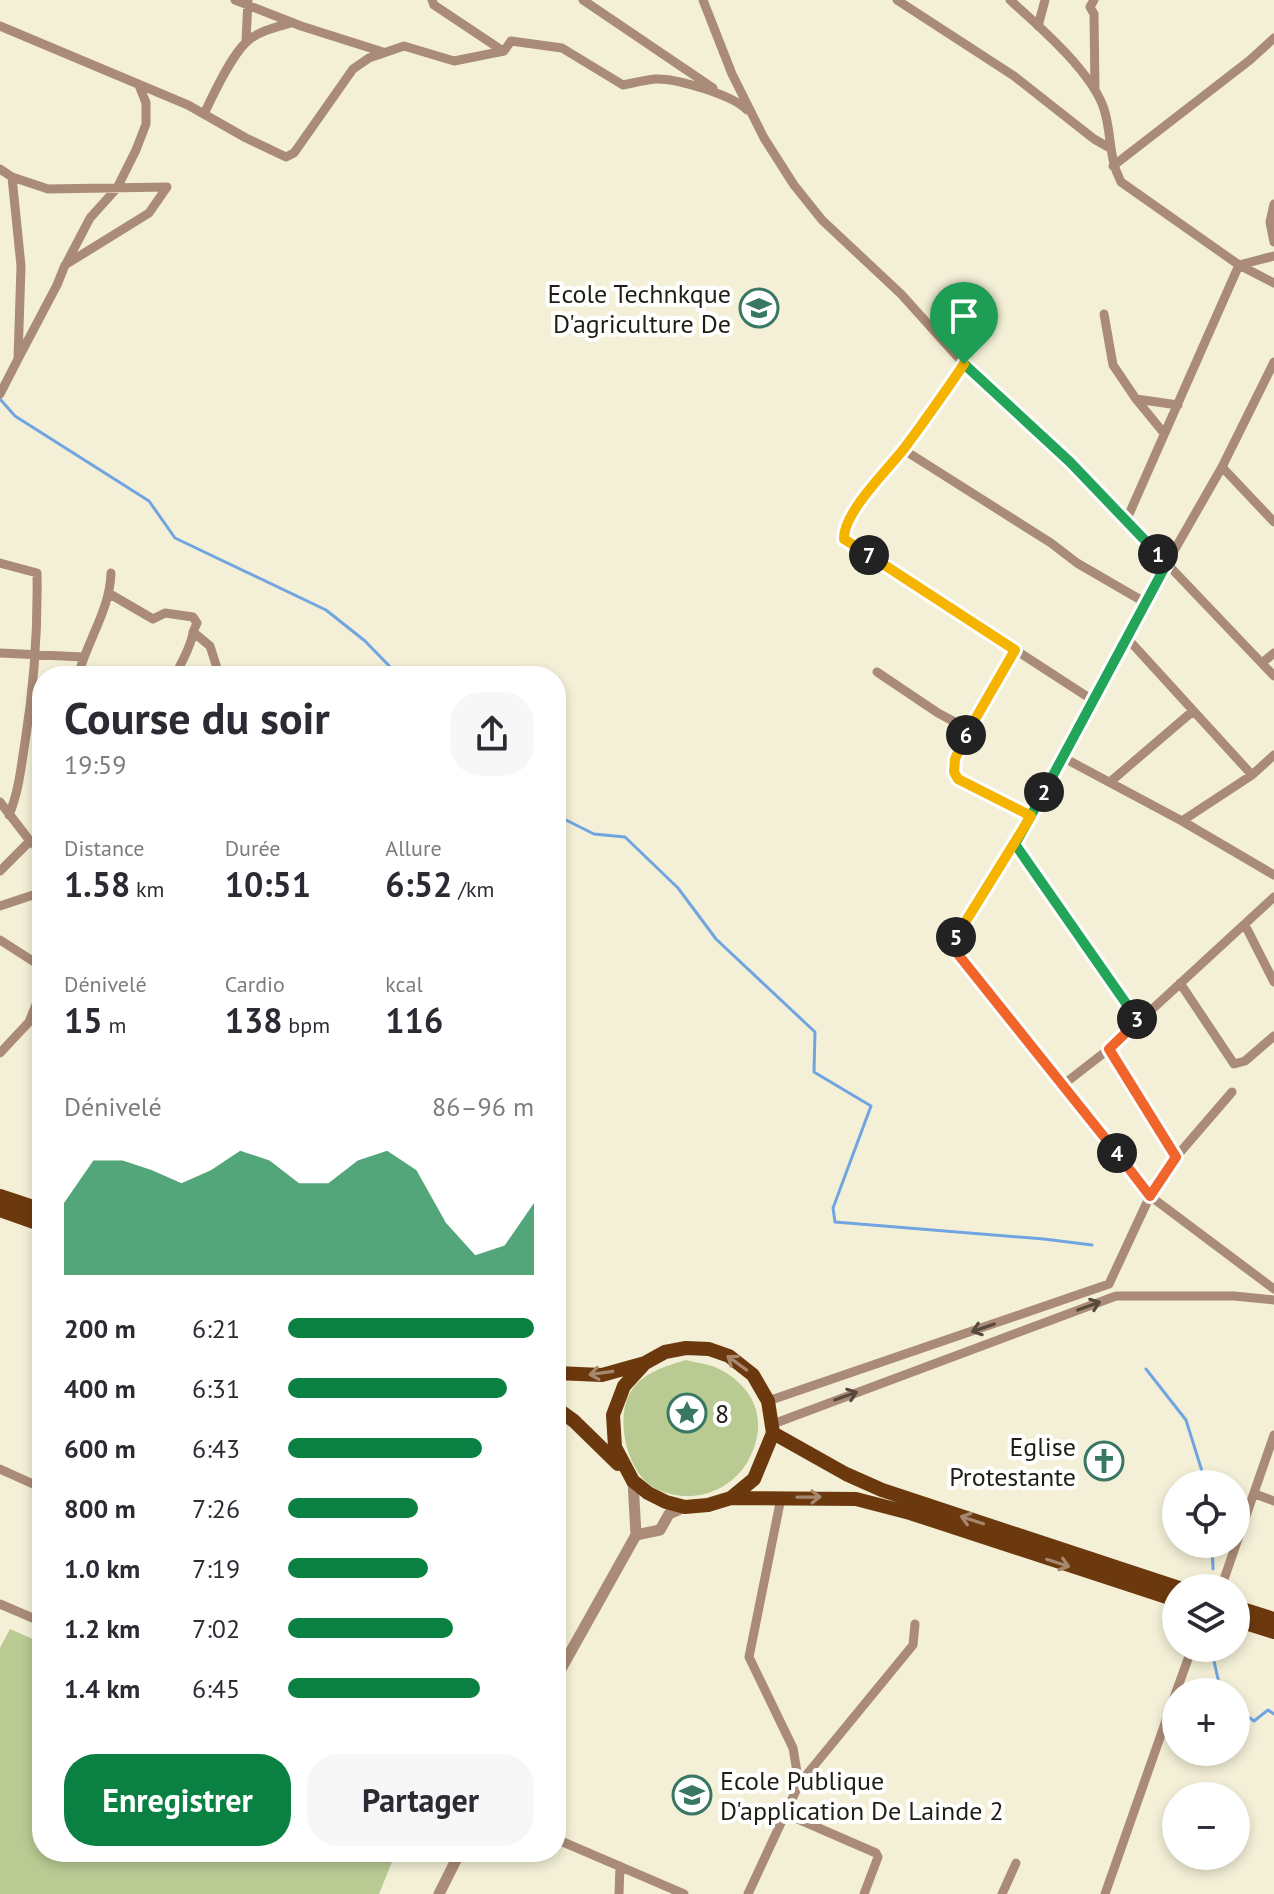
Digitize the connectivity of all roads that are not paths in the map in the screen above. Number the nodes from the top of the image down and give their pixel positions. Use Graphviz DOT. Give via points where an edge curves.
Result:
graph roads {
  1 [pos="235,0"];
  2 [pos="432,0"];
  3 [pos="583,0"];
  4 [pos="897,0"];
  5 [pos="1010,0"];
  6 [pos="1045,0"];
  7 [pos="1094,0"];
  8 [pos="247,2"];
  9 [pos="705,2"];
  10 [pos="291,22"];
  11 [pos="0,26"];
  12 [pos="1038,26"];
  13 [pos="1274,38"];
  14 [pos="246,41"];
  15 [pos="504,51"];
  16 [pos="383,52"];
  17 [pos="139,85"];
  18 [pos="1095,90"];
  19 [pos="718,92"];
  20 [pos="204,114"];
  21 [pos="752,115"];
  22 [pos="1110,148"];
  23 [pos="1113,166"];
  24 [pos="0,169"];
  25 [pos="12,177"];
  26 [pos="117,188"];
  27 [pos="1274,204"];
  28 [pos="1274,242"];
  29 [pos="1274,256"];
  30 [pos="65,265"];
  31 [pos="1239,265"];
  32 [pos="1274,283"];
  33 [pos="1104,314"];
  34 [pos="18,359"];
  35 [pos="1274,362"];
  36 [pos="964,364"];
  37 [pos="1271,377"];
  38 [pos="0,394"];
  39 [pos="1136,399"];
  40 [pos="1178,405"];
  41 [pos="1163,432"];
  42 [pos="904,450"];
  43 [pos="1222,467"];
  44 [pos="1126,521"];
  45 [pos="1274,522"];
  46 [pos="0,563"];
  47 [pos="1167,563"];
  48 [pos="111,573"];
  49 [pos="110,594"];
  50 [pos="1146,603"];
  51 [pos="193,632"];
  52 [pos="1127,638"];
  53 [pos="1015,650"];
  54 [pos="0,653"];
  55 [pos="1274,653"];
  56 [pos="36,655"];
  57 [pos="83,657"];
  58 [pos="1262,663"];
  59 [pos="36,666"];
  60 [pos="81,666"];
  61 [pos="179,666"];
  62 [pos="216,666"];
  63 [pos="877,672"];
  64 [pos="1274,676"];
  65 [pos="1094,701"];
  66 [pos="1193,711"];
  67 [pos="32,724"];
  68 [pos="968,729"];
  69 [pos="1274,755"];
  70 [pos="1064,758"];
  71 [pos="1252,775"];
  72 [pos="1110,782"];
  73 [pos="0,802"];
  74 [pos="9,815"];
  75 [pos="1031,816"];
  76 [pos="1182,821"];
  77 [pos="30,841"];
  78 [pos="1015,844"];
  79 [pos="0,871"];
  80 [pos="1274,875"];
  81 [pos="32,895"];
  82 [pos="1274,897"];
  83 [pos="0,906"];
  84 [pos="1245,925"];
  85 [pos="0,940"];
  86 [pos="32,961"];
  87 [pos="1274,982"];
  88 [pos="1180,983"];
  89 [pos="32,1015"];
  90 [pos="1138,1021"];
  91 [pos="1274,1036"];
  92 [pos="1109,1049"];
  93 [pos="0,1053"];
  94 [pos="1064,1084"];
  95 [pos="1232,1092"];
  96 [pos="1176,1157"];
  97 [pos="0,1196"];
  98 [pos="1150,1196"];
  99 [pos="32,1206"];
  100 [pos="0,1210"];
  101 [pos="32,1221"];
  102 [pos="1274,1289"];
  103 [pos="1274,1300"];
  104 [pos="645,1363"];
  105 [pos="566,1373"];
  106 [pos="768,1401"];
  107 [pos="566,1415"];
  108 [pos="773,1428"];
  109 [pos="1274,1435"];
  110 [pos="0,1469"];
  111 [pos="631,1478"];
  112 [pos="32,1483"];
  113 [pos="1255,1494"];
  114 [pos="731,1498"];
  115 [pos="781,1498"];
  116 [pos="1274,1501"];
  117 [pos="685,1507"];
  118 [pos="636,1535"];
  119 [pos="1226,1574"];
  120 [pos="1162,1582"];
  121 [pos="1162,1595"];
  122 [pos="0,1604"];
  123 [pos="1250,1611"];
  124 [pos="32,1618"];
  125 [pos="1274,1619"];
  126 [pos="915,1624"];
  127 [pos="1250,1624"];
  128 [pos="1274,1632"];
  129 [pos="566,1660"];
  130 [pos="1162,1732"];
  131 [pos="799,1784"];
  132 [pos="784,1813"];
  133 [pos="566,1843"];
  134 [pos="455,1862"];
  135 [pos="1016,1863"];
  136 [pos="620,1866"];
  137 [pos="439,1894"];
  138 [pos="619,1894"];
  139 [pos="684,1894"];
  140 [pos="748,1894"];
  141 [pos="864,1894"];
  142 [pos="1002,1894"];
  143 [pos="1105,1894"];
  1 -- 8 [label="street"];
  2 -- 15 [label="street"];
  3 -- 19 [label="street"];
  4 -- 22 [label="street" via="1014,76"];
  5 -- 12 [label="street"];
  6 -- 12 [label="street"];
  7 -- 18 [label="street" via="1090,7"];
  8 -- 10 [label="street"];
  8 -- 14 [label="street"];
  9 -- 21 [label="street"];
  10 -- 14 [label="street"];
  10 -- 16 [label="street"];
  11 -- 17 [label="street"];
  12 -- 18 [label="street"];
  13 -- 23 [label="street"];
  14 -- 20 [label="street"];
  15 -- 16 [label="street" via="454,61 404,46"];
  15 -- 19 [label="street" via="511,41 562,48 623,85 658,79"];
  16 -- 20 [label="street" via="353,69 286,157"];
  17 -- 20 [label="street"];
  17 -- 26 [label="street" via="146,124"];
  18 -- 22 [label="street"];
  19 -- 21 [label="street"];
  21 -- 36 [label="street" via="822,220 901,294"];
  22 -- 23 [label="street"];
  23 -- 31 [label="street" via="1131,191"];
  24 -- 25 [label="street"];
  25 -- 26 [label="street" via="48,189"];
  25 -- 34 [label="street" via="21,266"];
  26 -- 30 [label="street" via="90,218"];
  26 -- 30 [label="street" via="167,187 149,213"];
  27 -- 28 [label="street"];
  29 -- 31 [label="street"];
  30 -- 34 [label="street"];
  31 -- 32 [label="street"];
  31 -- 40 [label="street"];
  33 -- 39 [label="street" via="1113,365"];
  34 -- 38 [label="street"];
  35 -- 37 [label="street"];
  36 -- 42 [label="street"];
  36 -- 44 [label="street"];
  37 -- 43 [label="street"];
  39 -- 40 [label="street"];
  39 -- 41 [label="street"];
  40 -- 41 [label="street"];
  41 -- 44 [label="street"];
  42 -- 50 [label="street"];
  42 -- 53 [label="street" via="860,503 844,529 844,539"];
  43 -- 45 [label="street"];
  43 -- 47 [label="street"];
  44 -- 47 [label="street"];
  46 -- 56 [label="street" via="37,573"];
  47 -- 50 [label="street"];
  47 -- 58 [label="street"];
  48 -- 49 [label="street"];
  49 -- 51 [label="street" via="153,619 165,613 193,617"];
  49 -- 57 [label="street"];
  50 -- 52 [label="street"];
  51 -- 61 [label="street"];
  51 -- 62 [label="street" via="210,646"];
  52 -- 65 [label="street"];
  52 -- 66 [label="street"];
  53 -- 65 [label="street"];
  53 -- 68 [label="street"];
  54 -- 56 [label="street"];
  55 -- 58 [label="street"];
  56 -- 57 [label="street"];
  56 -- 59 [label="street"];
  57 -- 60 [label="street"];
  58 -- 64 [label="street"];
  63 -- 68 [label="street"];
  65 -- 70 [label="street"];
  66 -- 71 [label="street"];
  66 -- 72 [label="street"];
  67 -- 74 [label="street"];
  68 -- 75 [label="street" via="955,759 958,779"];
  69 -- 71 [label="street"];
  70 -- 72 [label="street"];
  70 -- 75 [label="street"];
  71 -- 76 [label="street"];
  72 -- 76 [label="street"];
  73 -- 74 [label="street"];
  74 -- 77 [label="street"];
  75 -- 78 [label="street"];
  76 -- 80 [label="street"];
  77 -- 79 [label="street"];
  78 -- 90 [label="street"];
  78 -- 94 [label="street" via="954,943"];
  81 -- 83 [label="street"];
  82 -- 84 [label="street"];
  84 -- 87 [label="street"];
  84 -- 88 [label="street"];
  85 -- 86 [label="street"];
  88 -- 90 [label="street"];
  88 -- 91 [label="street" via="1234,1064"];
  89 -- 93 [label="street"];
  90 -- 92 [label="street"];
  92 -- 94 [label="street"];
  92 -- 96 [label="street"];
  94 -- 98 [label="street"];
  95 -- 96 [label="street"];
  96 -- 98 [label="street"];
  97 -- 99 [label="main road"];
  98 -- 102 [label="street"];
  98 -- 106 [label="street, one-way" via="1109,1284"];
  100 -- 101 [label="main road"];
  108 -- 103 [label="street, one-way" via="1116,1296"];
  104 -- 105 [label="main road, one-way" via="602,1375"];
  106 -- 104 [label="main road, one-way" via="753,1375 729,1356 709,1349 665,1352"];
  104 -- 111 [label="main road" via="624,1386 613,1415 615,1447"];
  106 -- 108 [label="main road"];
  107 -- 111 [label="main road"];
  108 -- 114 [label="main road" via="754,1479"];
  120 -- 108 [label="main road, one-way" via="882,1490"];
  109 -- 113 [label="street"];
  110 -- 112 [label="street"];
  111 -- 117 [label="main road" via="657,1498"];
  111 -- 118 [label="street"];
  113 -- 116 [label="street"];
  113 -- 119 [label="street"];
  114 -- 115 [label="main road"];
  114 -- 117 [label="main road"];
  115 -- 121 [label="main road, one-way" via="875,1503"];
  115 -- 131 [label="street" via="749,1657 793,1748"];
  117 -- 118 [label="street" via="669,1514 660,1530"];
  118 -- 129 [label="street"];
  122 -- 124 [label="street"];
  123 -- 125 [label="main road"];
  126 -- 131 [label="street" via="913,1645"];
  127 -- 128 [label="main road"];
  130 -- 143 [label="street"];
  131 -- 132 [label="street"];
  132 -- 140 [label="street"];
  132 -- 141 [label="street" via="876,1853"];
  133 -- 136 [label="street"];
  134 -- 137 [label="street"];
  135 -- 142 [label="street"];
  136 -- 138 [label="street"];
  136 -- 139 [label="street"];
}
